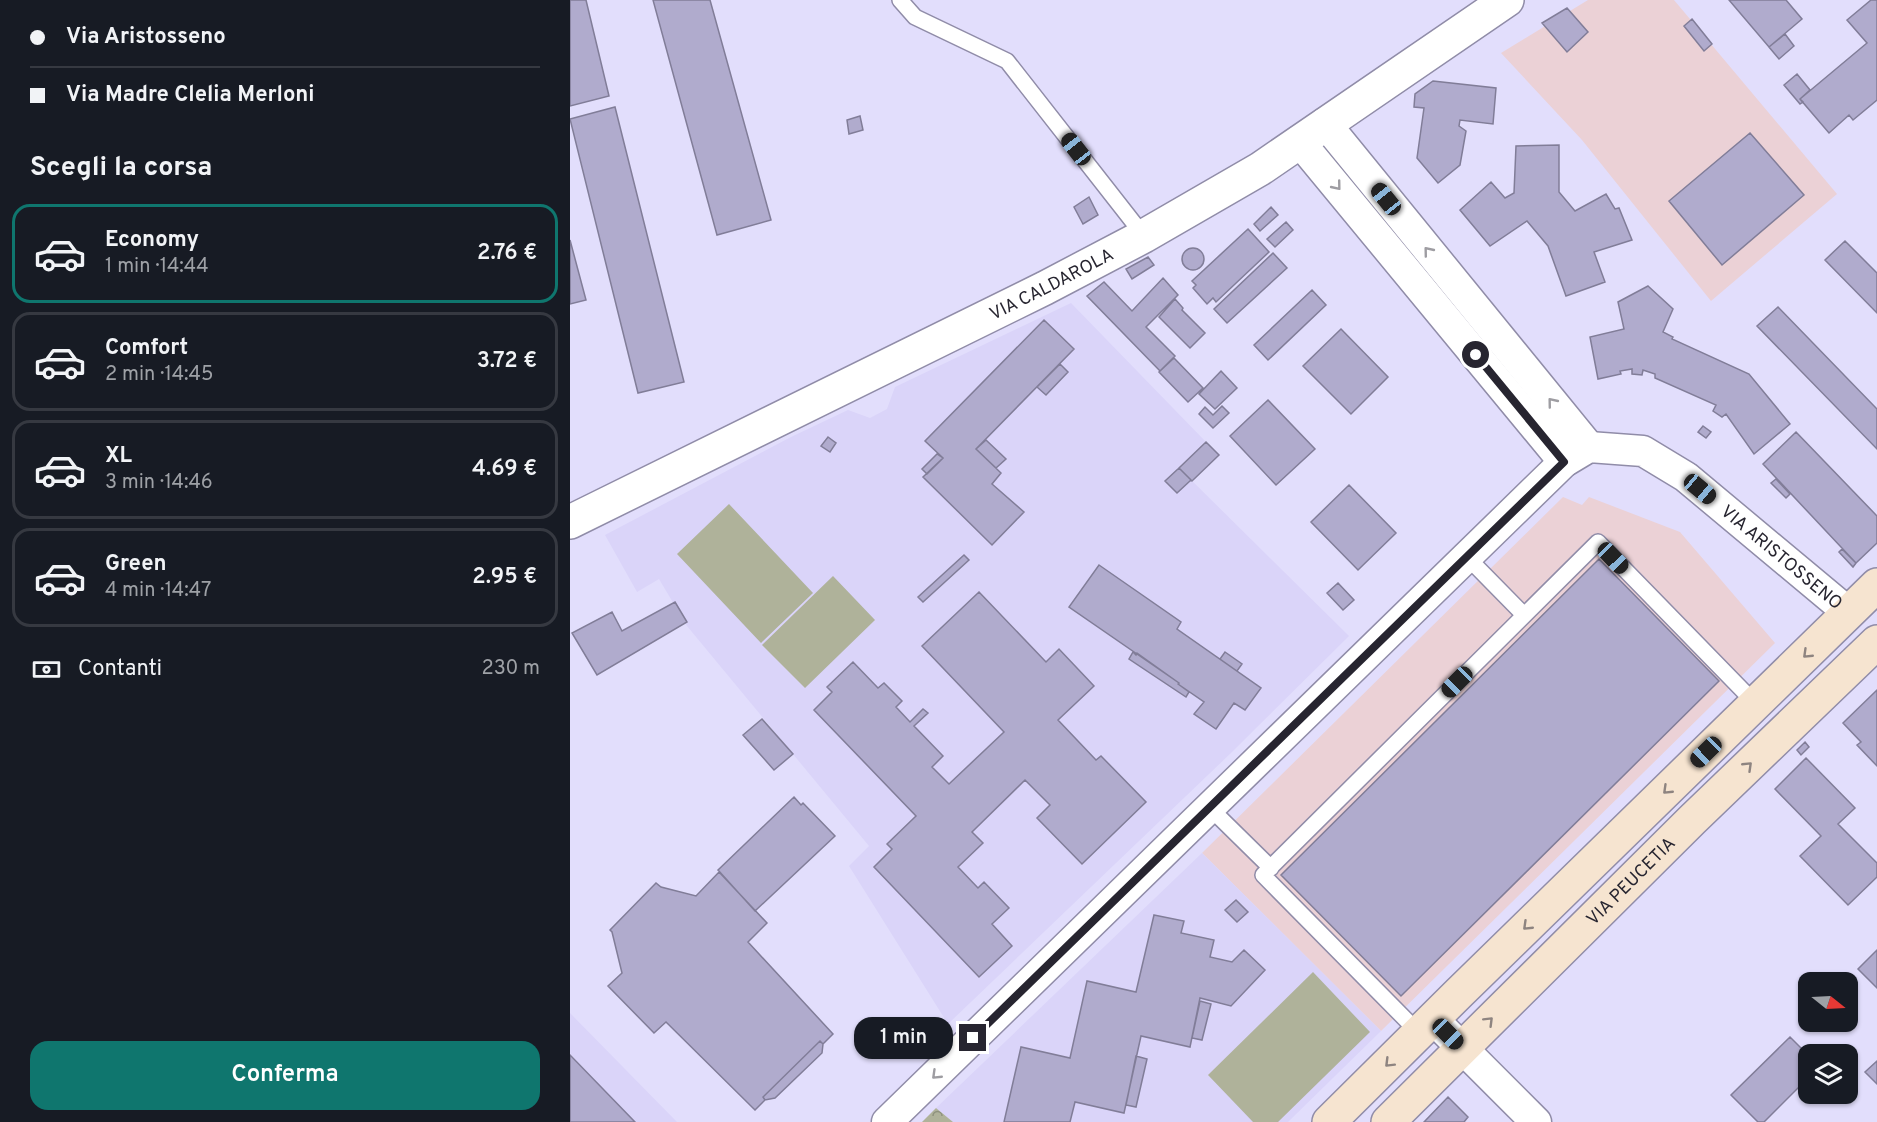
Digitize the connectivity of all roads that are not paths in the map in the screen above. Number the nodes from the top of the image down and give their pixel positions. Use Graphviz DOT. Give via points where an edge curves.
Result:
graph roads {
  1 [pos="900,0"];
  2 [pos="1507,0"];
  3 [pos="1312,132"];
  4 [pos="1144,236"];
  5 [pos="1576,455"];
  6 [pos="570,522"];
  7 [pos="1467,557"];
  8 [pos="1877,585"];
  9 [pos="1863,606"];
  10 [pos="1524,615"];
  11 [pos="1877,637"];
  12 [pos="1877,642"];
  13 [pos="1755,703"];
  14 [pos="1210,808"];
  15 [pos="1271,868"];
  16 [pos="1426,1026"];
  17 [pos="1462,1048"];
  18 [pos="887,1122"];
  19 [pos="1329,1122"];
  20 [pos="1388,1122"];
  21 [pos="1536,1122"];
  1 -- 4 [label="lane" via="915,17 1007,61"];
  2 -- 3 [label="street, VIA CALDAROLA"];
  3 -- 4 [label="street, VIA CALDAROLA" via="1229,188"];
  3 -- 5 [label="street"];
  4 -- 6 [label="street, VIA CALDAROLA"];
  5 -- 7 [label="street"];
  5 -- 9 [label="street, VIA ARISTOSSENO" via="1643,451 1686,477"];
  7 -- 10 [label="lane"];
  7 -- 14 [label="street"];
  8 -- 9 [label="main road"];
  9 -- 11 [label="main road"];
  9 -- 13 [label="main road, one-way"];
  10 -- 13 [label="lane" via="1598,542"];
  10 -- 15 [label="lane"];
  17 -- 12 [label="main road, VIA PEUCETIA, one-way"];
  13 -- 16 [label="main road, one-way"];
  14 -- 15 [label="lane"];
  14 -- 18 [label="street, one-way"];
  15 -- 16 [label="lane" via="1263,875"];
  16 -- 17 [label="street"];
  16 -- 19 [label="main road, one-way"];
  17 -- 20 [label="main road, VIA PEUCETIA"];
  17 -- 21 [label="street"];
}
